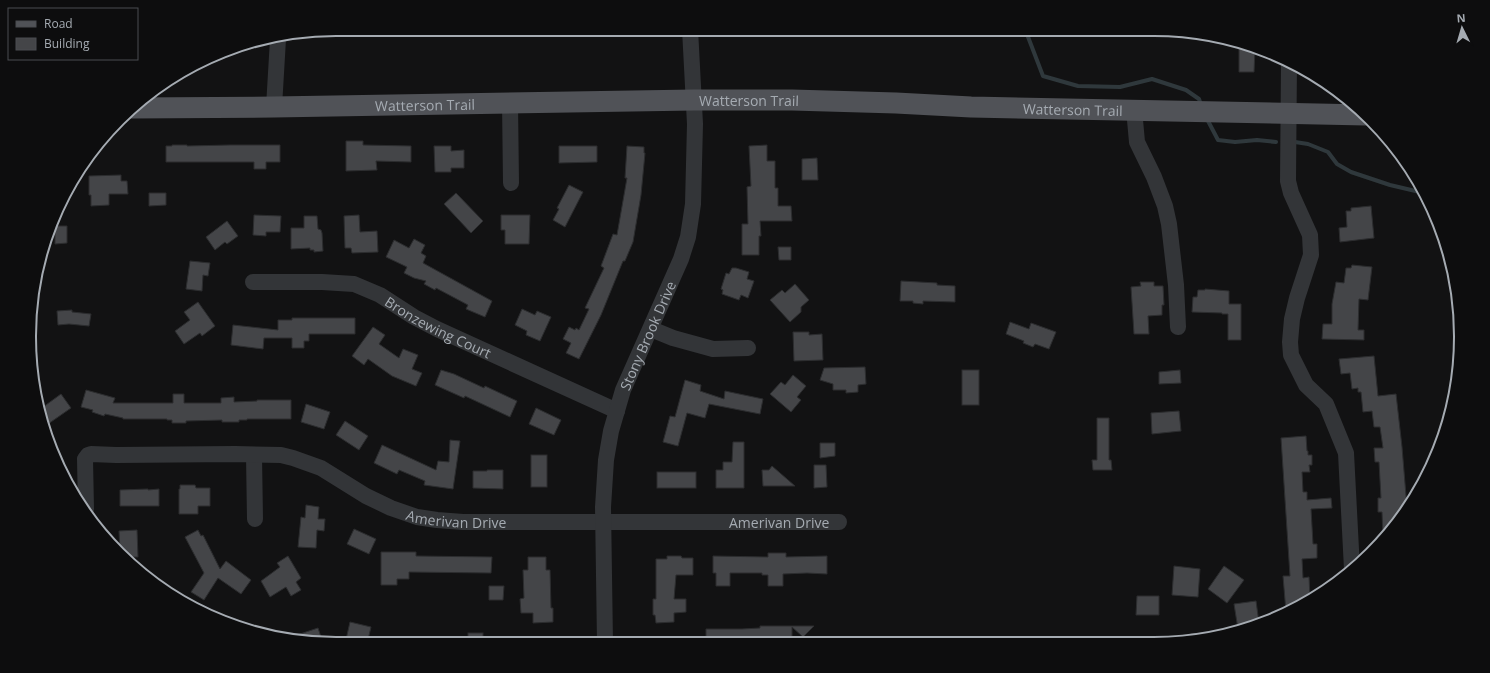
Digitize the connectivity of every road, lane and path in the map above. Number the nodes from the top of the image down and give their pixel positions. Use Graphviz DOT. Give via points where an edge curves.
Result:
graph roads {
  1 [pos="690,36"];
  2 [pos="278,42"];
  3 [pos="1289,68"];
  4 [pos="694,100"];
  5 [pos="510,103"];
  6 [pos="274,107"];
  7 [pos="142,108"];
  8 [pos="1134,109"];
  9 [pos="1288,113"];
  10 [pos="1356,115"];
  11 [pos="511,183"];
  12 [pos="253,282"];
  13 [pos="1178,327"];
  14 [pos="651,329"];
  15 [pos="748,348"];
  16 [pos="617,411"];
  17 [pos="254,455"];
  18 [pos="86,501"];
  19 [pos="255,519"];
  20 [pos="604,522"];
  21 [pos="839,522"];
  22 [pos="1352,562"];
  23 [pos="605,637"];
  1 -- 4 [label="street, Stony Brook Drive"];
  2 -- 6 [label="street"];
  3 -- 9 [label="street"];
  4 -- 5 [label="main road, Watterson Trail"];
  4 -- 8 [label="main road, Watterson Trail" via="792,100 971,107"];
  4 -- 14 [label="street, Stony Brook Drive" via="693,204 688,237"];
  5 -- 6 [label="main road, Watterson Trail"];
  5 -- 11 [label="street"];
  6 -- 7 [label="main road, Watterson Trail"];
  8 -- 9 [label="main road, Watterson Trail"];
  8 -- 13 [label="street" via="1137,142 1154,177 1169,224"];
  9 -- 10 [label="main road, Watterson Trail"];
  9 -- 22 [label="street" via="1288,181 1291,194 1310,235 1311,255 1292,319 1291,355 1306,385 1326,404 1346,454"];
  12 -- 16 [label="street, Bronzewing Court" via="343,282 364,287 437,329"];
  14 -- 15 [label="street" via="672,338 713,349"];
  14 -- 16 [label="street, Stony Brook Drive" via="623,390"];
  16 -- 20 [label="street, Stony Brook Drive" via="606,460"];
  17 -- 18 [label="street, Amerivan Drive" via="97,453 85,459"];
  17 -- 19 [label="street"];
  17 -- 20 [label="street, Amerivan Drive" via="281,455 321,468 366,496 417,517 463,522"];
  20 -- 21 [label="street, Amerivan Drive"];
  20 -- 23 [label="street, Stony Brook Drive"];
}
